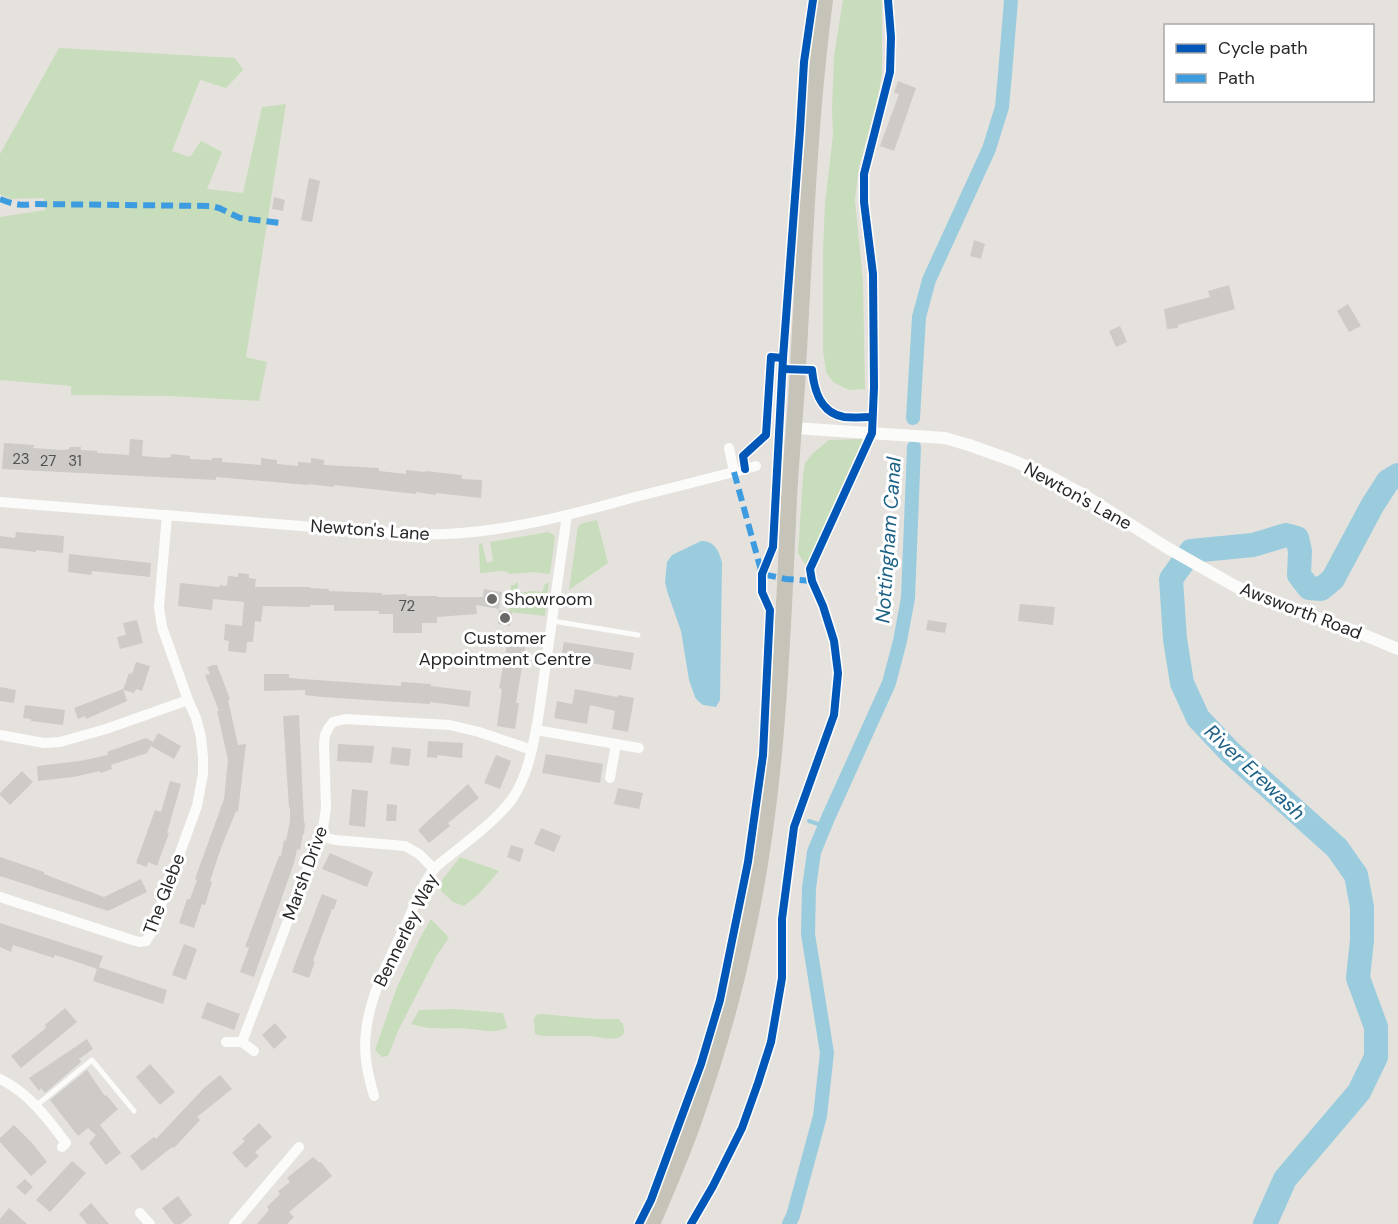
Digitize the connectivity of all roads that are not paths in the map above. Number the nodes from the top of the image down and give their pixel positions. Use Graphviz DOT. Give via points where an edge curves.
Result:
graph roads {
  1 [pos="825,0"];
  2 [pos="888,0"];
  3 [pos="794,428"];
  4 [pos="872,433"];
  5 [pos="729,448"];
  6 [pos="756,466"];
  7 [pos="734,472"];
  8 [pos="0,502"];
  9 [pos="567,514"];
  10 [pos="167,515"];
  11 [pos="1179,554"];
  12 [pos="553,621"];
  13 [pos="638,635"];
  14 [pos="1398,648"];
  15 [pos="188,700"];
  16 [pos="536,730"];
  17 [pos="0,735"];
  18 [pos="615,744"];
  19 [pos="639,748"];
  20 [pos="532,750"];
  21 [pos="610,778"];
  22 [pos="320,836"];
  23 [pos="434,869"];
  24 [pos="0,897"];
  25 [pos="226,1042"];
  26 [pos="242,1042"];
  27 [pos="254,1051"];
  28 [pos="0,1079"];
  29 [pos="374,1096"];
  30 [pos="37,1106"];
  31 [pos="134,1111"];
  32 [pos="62,1147"];
  33 [pos="299,1147"];
  34 [pos="140,1213"];
  35 [pos="150,1224"];
  36 [pos="234,1224"];
  37 [pos="652,1224"];
  1 -- 3 [label="main road" via="813,121"];
  2 -- 4 [label="lane" via="890,72 863,183 873,274"];
  3 -- 4 [label="street, Newton's Lane"];
  3 -- 37 [label="main road" via="775,746 753,900 708,1080"];
  4 -- 11 [label="street, Newton's Lane" via="945,438 1014,460 1084,495"];
  5 -- 7 [label="street"];
  6 -- 7 [label="street, Newton's Lane"];
  7 -- 9 [label="street, Newton's Lane"];
  8 -- 10 [label="street, Newton's Lane"];
  9 -- 10 [label="street, Newton's Lane" via="482,531 426,535"];
  9 -- 12 [label="street, Bennerley Way"];
  10 -- 15 [label="street, The Glebe" via="160,619"];
  11 -- 14 [label="street, Awsworth Road" via="1259,597"];
  12 -- 13 [label="lane"];
  12 -- 16 [label="street, Bennerley Way"];
  15 -- 17 [label="street" via="60,742"];
  15 -- 24 [label="street, The Glebe" via="201,737 201,789 146,941 132,940"];
  16 -- 18 [label="street"];
  16 -- 20 [label="street, Bennerley Way"];
  18 -- 19 [label="street"];
  18 -- 21 [label="street"];
  20 -- 22 [label="street, Marsh Drive" via="450,725 336,721 328,727 324,739 326,808"];
  20 -- 23 [label="street, Bennerley Way" via="511,800"];
  22 -- 23 [label="street" via="405,846"];
  22 -- 26 [label="street, Marsh Drive"];
  23 -- 29 [label="street, Bennerley Way" via="396,945 368,1016 365,1054"];
  25 -- 26 [label="street"];
  26 -- 27 [label="street"];
  28 -- 30 [label="street"];
  30 -- 31 [label="lane" via="92,1060"];
  30 -- 32 [label="street" via="66,1143"];
  33 -- 36 [label="street"];
  34 -- 35 [label="street"];
}
